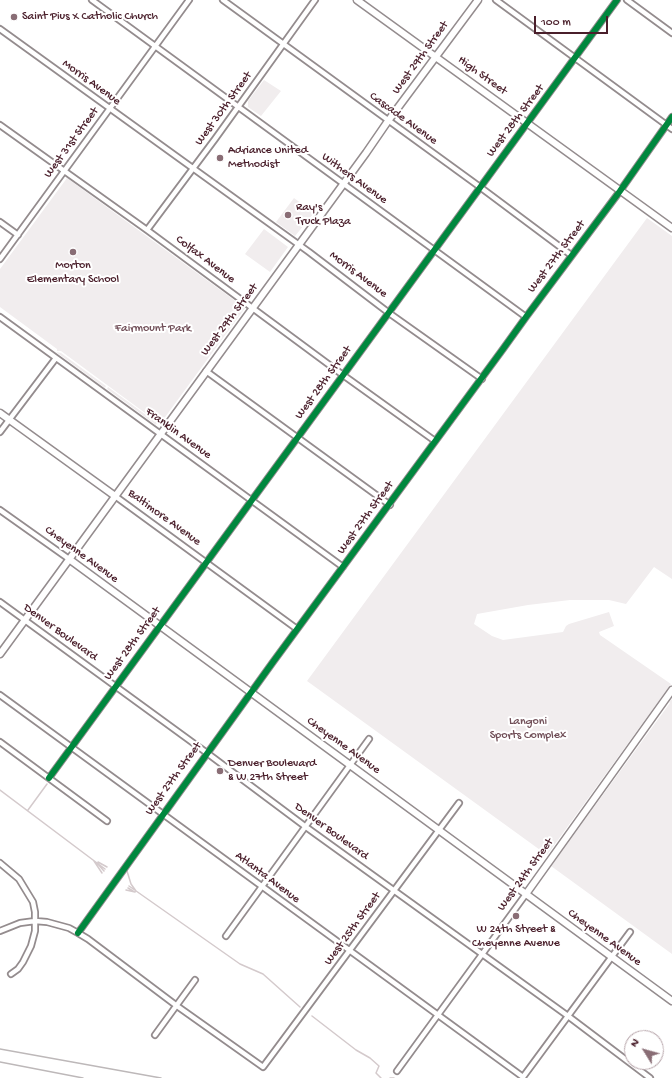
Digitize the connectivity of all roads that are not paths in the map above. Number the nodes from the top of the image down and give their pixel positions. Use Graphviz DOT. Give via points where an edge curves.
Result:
graph roads {
  1 [pos="92,0"];
  2 [pos="189,0"];
  3 [pos="224,0"];
  4 [pos="315,0"];
  5 [pos="357,0"];
  6 [pos="478,0"];
  7 [pos="496,0"];
  8 [pos="617,0"];
  9 [pos="627,0"];
  10 [pos="0,29"];
  11 [pos="672,33"];
  12 [pos="284,44"];
  13 [pos="155,46"];
  14 [pos="436,56"];
  15 [pos="575,58"];
  16 [pos="238,106"];
  17 [pos="110,109"];
  18 [pos="672,117"];
  19 [pos="388,121"];
  20 [pos="528,123"];
  21 [pos="0,125"];
  22 [pos="666,125"];
  23 [pos="672,129"];
  24 [pos="193,168"];
  25 [pos="65,170"];
  26 [pos="343,184"];
  27 [pos="480,187"];
  28 [pos="620,190"];
  29 [pos="0,222"];
  30 [pos="672,228"];
  31 [pos="147,230"];
  32 [pos="18,235"];
  33 [pos="299,245"];
  34 [pos="435,250"];
  35 [pos="571,255"];
  36 [pos="0,259"];
  37 [pos="252,308"];
  38 [pos="389,313"];
  39 [pos="0,317"];
  40 [pos="526,317"];
  41 [pos="56,358"];
  42 [pos="206,371"];
  43 [pos="343,375"];
  44 [pos="482,379"];
  45 [pos="0,413"];
  46 [pos="9,420"];
  47 [pos="0,432"];
  48 [pos="160,434"];
  49 [pos="297,438"];
  50 [pos="436,441"];
  51 [pos="115,496"];
  52 [pos="252,500"];
  53 [pos="390,505"];
  54 [pos="0,510"];
  55 [pos="69,559"];
  56 [pos="206,563"];
  57 [pos="343,567"];
  58 [pos="0,602"];
  59 [pos="25,620"];
  60 [pos="160,626"];
  61 [pos="297,630"];
  62 [pos="0,654"];
  63 [pos="116,686"];
  64 [pos="672,690"];
  65 [pos="252,692"];
  66 [pos="0,695"];
  67 [pos="370,739"];
  68 [pos="0,742"];
  69 [pos="71,747"];
  70 [pos="208,753"];
  71 [pos="351,765"];
  72 [pos="49,778"];
  73 [pos="459,803"];
  74 [pos="163,814"];
  75 [pos="107,821"];
  76 [pos="306,827"];
  77 [pos="439,830"];
  78 [pos="0,863"];
  79 [pos="262,886"];
  80 [pos="394,889"];
  81 [pos="526,894"];
  82 [pos="35,921"];
  83 [pos="0,931"];
  84 [pos="630,932"];
  85 [pos="78,933"];
  86 [pos="226,936"];
  87 [pos="349,951"];
  88 [pos="482,954"];
  89 [pos="611,957"];
  90 [pos="11,974"];
  91 [pos="195,980"];
  92 [pos="672,1001"];
  93 [pos="177,1006"];
  94 [pos="438,1014"];
  95 [pos="568,1016"];
  96 [pos="155,1035"];
  97 [pos="397,1071"];
  98 [pos="523,1077"];
  99 [pos="650,1078"];
  1 -- 13 [label="street, Withers Avenue"];
  2 -- 13 [label="street, West 31st Street"];
  3 -- 12 [label="street, Cascade Avenue"];
  4 -- 12 [label="street, West 30th Street"];
  5 -- 14 [label="street, High Street"];
  6 -- 14 [label="street, West 29th Street"];
  7 -- 15 [label="street"];
  8 -- 15 [label="street, West 28th Street"];
  9 -- 11 [label="street"];
  10 -- 17 [label="street, Morris Avenue"];
  12 -- 16 [label="street, West 30th Street"];
  12 -- 19 [label="street, Cascade Avenue"];
  13 -- 16 [label="street, Withers Avenue"];
  13 -- 17 [label="street, West 31st Street"];
  14 -- 19 [label="street, West 29th Street"];
  14 -- 20 [label="street, High Street"];
  15 -- 20 [label="street, West 28th Street"];
  15 -- 22 [label="street"];
  16 -- 24 [label="street, West 30th Street"];
  16 -- 26 [label="street, Withers Avenue"];
  17 -- 24 [label="street, Morris Avenue"];
  17 -- 25 [label="street, West 31st Street"];
  18 -- 22 [label="street, West 27th Street"];
  19 -- 26 [label="street, West 29th Street"];
  19 -- 27 [label="street, Cascade Avenue"];
  20 -- 27 [label="street, West 28th Street"];
  20 -- 28 [label="street, High Street"];
  21 -- 25 [label="street, Colfax Avenue"];
  22 -- 23 [label="street"];
  22 -- 28 [label="street, West 27th Street"];
  24 -- 31 [label="street, West 30th Street"];
  24 -- 33 [label="street, Morris Avenue"];
  25 -- 31 [label="street, Colfax Avenue"];
  25 -- 32 [label="street, West 31st Street"];
  26 -- 33 [label="street, West 29th Street"];
  26 -- 34 [label="street, Withers Avenue"];
  27 -- 34 [label="street, West 28th Street"];
  27 -- 35 [label="street, Cascade Avenue"];
  28 -- 30 [label="street, High Street"];
  28 -- 35 [label="street, West 27th Street"];
  29 -- 32 [label="street"];
  31 -- 37 [label="street, Colfax Avenue"];
  32 -- 36 [label="street, West 31st Street"];
  33 -- 37 [label="street, West 29th Street"];
  33 -- 38 [label="street, Morris Avenue"];
  34 -- 38 [label="street, West 28th Street"];
  34 -- 40 [label="street, Withers Avenue"];
  35 -- 40 [label="street, West 27th Street"];
  37 -- 42 [label="street, West 29th Street"];
  37 -- 43 [label="street, Colfax Avenue"];
  38 -- 43 [label="street, West 28th Street"];
  38 -- 44 [label="street, Morris Avenue"];
  39 -- 41 [label="street, Franklin Avenue"];
  40 -- 44 [label="street, West 27th Street"];
  41 -- 46 [label="street"];
  41 -- 48 [label="street, Franklin Avenue"];
  42 -- 48 [label="street, West 29th Street"];
  42 -- 49 [label="street"];
  43 -- 49 [label="street, West 28th Street"];
  43 -- 50 [label="street, Colfax Avenue"];
  44 -- 50 [label="street, West 27th Street"];
  45 -- 46 [label="street, Baltimore Avenue"];
  46 -- 47 [label="street"];
  46 -- 51 [label="street, Baltimore Avenue"];
  48 -- 51 [label="street, West 29th Street"];
  48 -- 52 [label="street, Franklin Avenue"];
  49 -- 52 [label="street, West 28th Street"];
  49 -- 53 [label="street"];
  50 -- 53 [label="street, West 27th Street"];
  51 -- 55 [label="street, West 29th Street"];
  51 -- 56 [label="street, Baltimore Avenue"];
  52 -- 56 [label="street, West 28th Street"];
  52 -- 57 [label="street, Franklin Avenue"];
  53 -- 57 [label="street, West 27th Street"];
  54 -- 55 [label="street, Cheyenne Avenue"];
  55 -- 59 [label="street, West 29th Street"];
  55 -- 60 [label="street, Cheyenne Avenue"];
  56 -- 60 [label="street, West 28th Street"];
  56 -- 61 [label="street, Baltimore Avenue"];
  57 -- 61 [label="street, West 27th Street"];
  58 -- 59 [label="street, Denver Boulevard"];
  59 -- 62 [label="street, West 29th Street"];
  59 -- 63 [label="street, Denver Boulevard"];
  60 -- 63 [label="street, West 28th Street"];
  60 -- 65 [label="street, Cheyenne Avenue"];
  61 -- 65 [label="street, West 27th Street"];
  63 -- 69 [label="street, West 28th Street"];
  63 -- 70 [label="street, Denver Boulevard"];
  64 -- 81 [label="street, West 24th Street"];
  65 -- 70 [label="street, West 27th Street"];
  65 -- 71 [label="street, Cheyenne Avenue"];
  66 -- 69 [label="street, Atlanta Avenue"];
  67 -- 71 [label="street"];
  68 -- 72 [label="street"];
  69 -- 72 [label="street, West 28th Street"];
  69 -- 74 [label="street, Atlanta Avenue"];
  70 -- 74 [label="street, West 27th Street"];
  70 -- 76 [label="street, Denver Boulevard"];
  71 -- 76 [label="street"];
  71 -- 77 [label="street, Cheyenne Avenue"];
  72 -- 75 [label="street"];
  73 -- 77 [label="street, West 25th Street"];
  74 -- 79 [label="street, Atlanta Avenue"];
  74 -- 85 [label="street, West 27th Street"];
  76 -- 79 [label="street"];
  76 -- 80 [label="street, Denver Boulevard"];
  77 -- 80 [label="street, West 25th Street"];
  77 -- 81 [label="street, Cheyenne Avenue"];
  78 -- 82 [label="street" via="25,887 33,902"];
  79 -- 86 [label="street"];
  79 -- 87 [label="street, Atlanta Avenue"];
  80 -- 87 [label="street, West 25th Street"];
  80 -- 88 [label="street, Denver Boulevard"];
  81 -- 88 [label="street, West 24th Street"];
  81 -- 89 [label="street, Cheyenne Avenue"];
  82 -- 83 [label="street" via="20,923"];
  82 -- 85 [label="street" via="64,926"];
  82 -- 90 [label="street" via="33,938 27,954 18,969"];
  84 -- 89 [label="street"];
  85 -- 93 [label="street"];
  87 -- 93 [label="street, West 25th Street" via="263,1067"];
  87 -- 94 [label="street, Atlanta Avenue"];
  88 -- 94 [label="street, West 24th Street"];
  88 -- 95 [label="street, Denver Boulevard"];
  89 -- 92 [label="street, Cheyenne Avenue"];
  89 -- 95 [label="street"];
  91 -- 93 [label="street"];
  93 -- 96 [label="street"];
  94 -- 97 [label="street, West 24th Street"];
  94 -- 98 [label="street, Atlanta Avenue"];
  95 -- 98 [label="street"];
  95 -- 99 [label="street, Denver Boulevard"];
}
